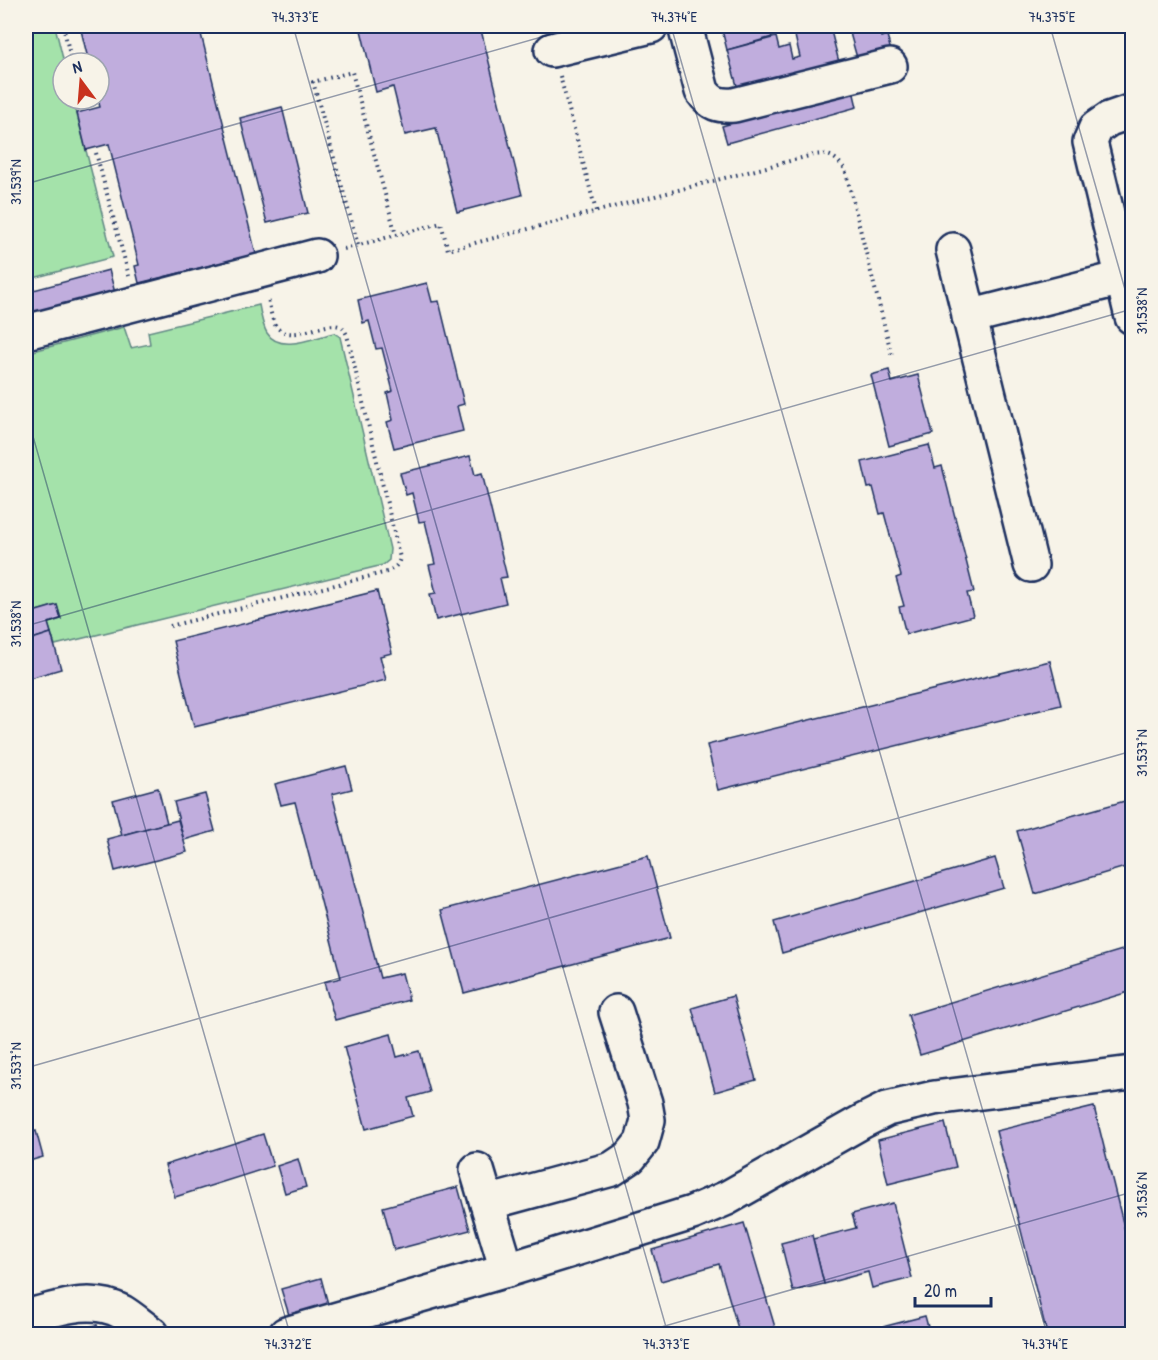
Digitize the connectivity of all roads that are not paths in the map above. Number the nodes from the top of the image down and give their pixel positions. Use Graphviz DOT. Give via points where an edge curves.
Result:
graph roads {
  1 [pos="651,26"];
  2 [pos="685,26"];
  3 [pos="552,50"];
  4 [pos="890,66"];
  5 [pos="1132,111"];
  6 [pos="953,250"];
  7 [pos="317,256"];
  8 [pos="1122,278"];
  9 [pos="969,317"];
  10 [pos="1132,317"];
  11 [pos="26,332"];
  12 [pos="1031,565"];
  13 [pos="616,1012"];
  14 [pos="1132,1073"];
  15 [pos="477,1170"];
  16 [pos="487,1203"];
  17 [pos="507,1270"];
  18 [pos="26,1317"];
  19 [pos="152,1335"];
  20 [pos="286,1335"];
  1 -- 3 [label="street"];
  2 -- 4 [label="street" via="702,91 720,106"];
  5 -- 8 [label="street" via="1096,128 1090,142"];
  6 -- 9 [label="street"];
  7 -- 11 [label="street"];
  8 -- 9 [label="street"];
  8 -- 10 [label="street"];
  9 -- 12 [label="street"];
  13 -- 16 [label="street" via="645,1103 648,1120 642,1142 630,1157 612,1169"];
  14 -- 17 [label="street" via="934,1098 887,1109 727,1198 692,1213"];
  15 -- 16 [label="street"];
  16 -- 17 [label="street"];
  17 -- 20 [label="street"];
  18 -- 19 [label="street" via="82,1303 105,1305 121,1311"];
}
